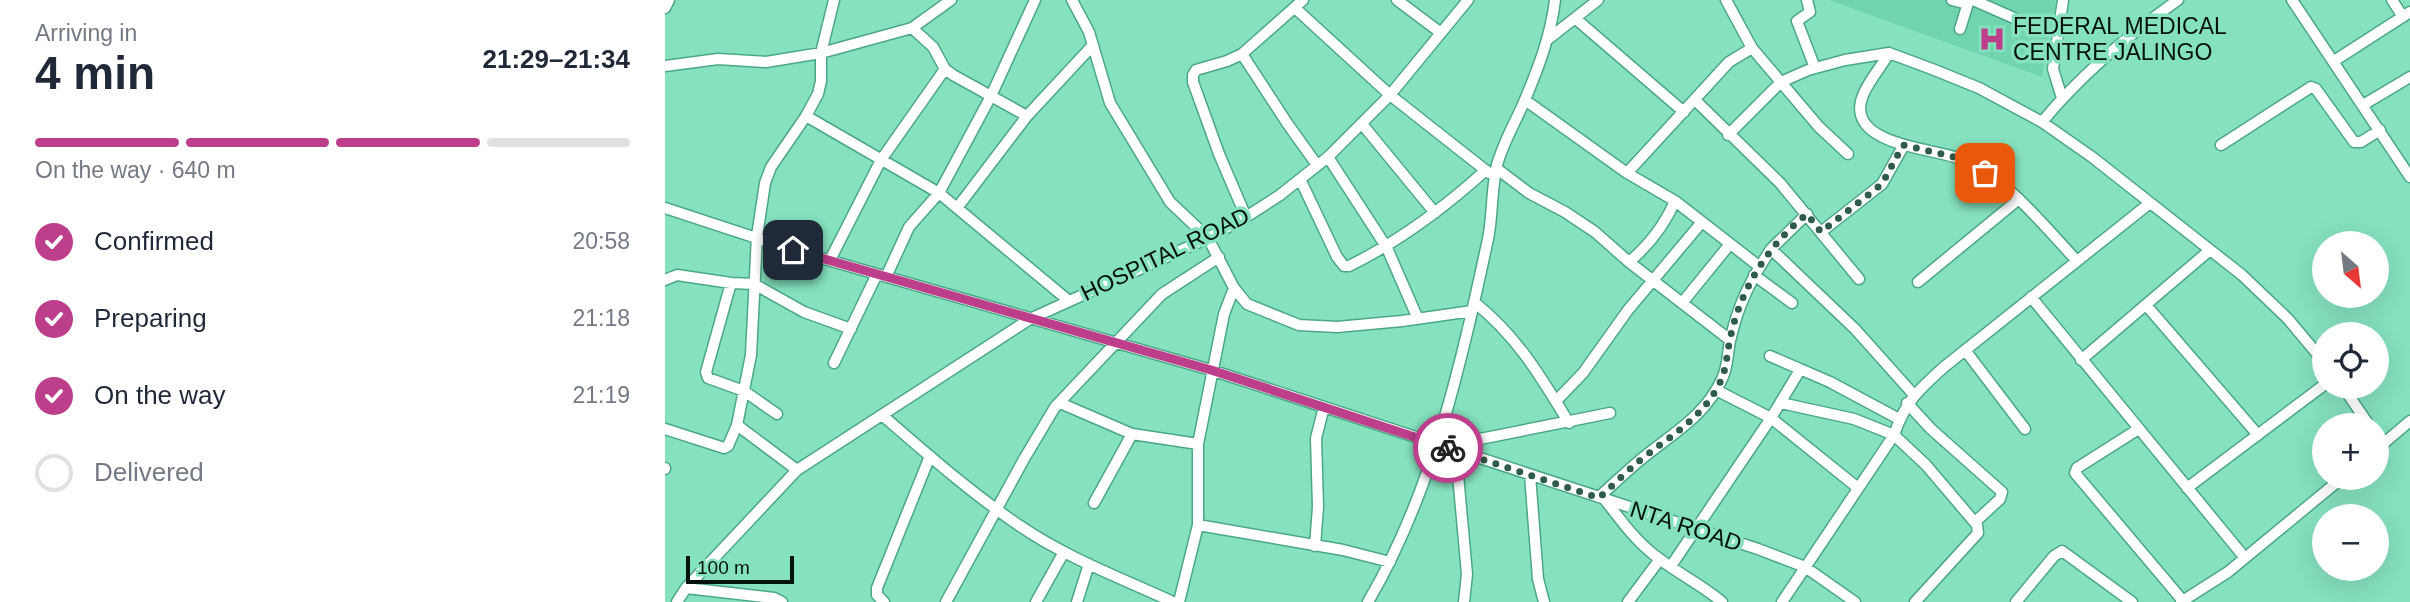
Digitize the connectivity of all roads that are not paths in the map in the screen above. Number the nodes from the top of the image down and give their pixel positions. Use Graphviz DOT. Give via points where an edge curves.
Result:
graph roads {
  1 [pos="669,0"];
  2 [pos="834,0"];
  3 [pos="951,0"];
  4 [pos="1035,0"];
  5 [pos="1072,0"];
  6 [pos="1303,0"];
  7 [pos="1397,0"];
  8 [pos="1468,0"];
  9 [pos="1555,0"];
  10 [pos="1598,0"];
  11 [pos="1726,0"];
  12 [pos="1807,0"];
  13 [pos="1952,0"];
  14 [pos="2063,0"];
  15 [pos="2178,0"];
  16 [pos="2292,0"];
  17 [pos="2392,0"];
  18 [pos="1970,1"];
  19 [pos="665,8"];
  20 [pos="1295,8"];
  21 [pos="2407,15"];
  22 [pos="1576,19"];
  23 [pos="2023,22"];
  24 [pos="912,27"];
  25 [pos="1960,29"];
  26 [pos="1441,33"];
  27 [pos="1547,40"];
  28 [pos="1093,44"];
  29 [pos="1752,48"];
  30 [pos="1889,53"];
  31 [pos="821,54"];
  32 [pos="1243,54"];
  33 [pos="2335,61"];
  34 [pos="665,66"];
  35 [pos="1815,68"];
  36 [pos="946,69"];
  37 [pos="2410,77"];
  38 [pos="1781,82"];
  39 [pos="1390,95"];
  40 [pos="991,96"];
  41 [pos="2062,98"];
  42 [pos="1525,100"];
  43 [pos="1695,100"];
  44 [pos="2363,105"];
  45 [pos="1684,112"];
  46 [pos="806,116"];
  47 [pos="1027,116"];
  48 [pos="2042,122"];
  49 [pos="1361,124"];
  50 [pos="2380,130"];
  51 [pos="1728,135"];
  52 [pos="1903,145"];
  53 [pos="2221,145"];
  54 [pos="1848,154"];
  55 [pos="1328,157"];
  56 [pos="881,159"];
  57 [pos="1317,165"];
  58 [pos="1492,172"];
  59 [pos="1627,173"];
  60 [pos="2410,177"];
  61 [pos="1300,178"];
  62 [pos="939,193"];
  63 [pos="2019,199"];
  64 [pos="1675,201"];
  65 [pos="2150,203"];
  66 [pos="665,208"];
  67 [pos="957,208"];
  68 [pos="1435,213"];
  69 [pos="1807,214"];
  70 [pos="1246,217"];
  71 [pos="1702,222"];
  72 [pos="1821,232"];
  73 [pos="757,236"];
  74 [pos="1208,238"];
  75 [pos="1730,244"];
  76 [pos="1387,248"];
  77 [pos="1771,249"];
  78 [pos="2210,250"];
  79 [pos="1219,257"];
  80 [pos="830,260"];
  81 [pos="2077,261"];
  82 [pos="1629,262"];
  83 [pos="1757,271"];
  84 [pos="882,275"];
  85 [pos="1859,279"];
  86 [pos="665,280"];
  87 [pos="1652,280"];
  88 [pos="1918,282"];
  89 [pos="731,283"];
  90 [pos="754,284"];
  91 [pos="1234,288"];
  92 [pos="2031,297"];
  93 [pos="1069,301"];
  94 [pos="1682,303"];
  95 [pos="1792,303"];
  96 [pos="2146,305"];
  97 [pos="1473,306"];
  98 [pos="1030,319"];
  99 [pos="1418,319"];
  100 [pos="851,328"];
  101 [pos="1730,340"];
  102 [pos="1117,344"];
  103 [pos="2312,348"];
  104 [pos="1965,351"];
  105 [pos="1770,356"];
  106 [pos="2081,360"];
  107 [pos="834,363"];
  108 [pos="1211,370"];
  109 [pos="1800,370"];
  110 [pos="1716,390"];
  111 [pos="744,391"];
  112 [pos="2312,394"];
  113 [pos="1910,399"];
  114 [pos="1556,401"];
  115 [pos="1060,403"];
  116 [pos="1781,403"];
  117 [pos="1324,407"];
  118 [pos="1610,413"];
  119 [pos="777,414"];
  120 [pos="882,415"];
  121 [pos="1771,418"];
  122 [pos="1899,419"];
  123 [pos="2410,421"];
  124 [pos="1569,423"];
  125 [pos="737,425"];
  126 [pos="665,429"];
  127 [pos="2025,429"];
  128 [pos="2137,430"];
  129 [pos="1132,434"];
  130 [pos="1894,435"];
  131 [pos="2258,435"];
  132 [pos="2389,435"];
  133 [pos="1198,444"];
  134 [pos="1436,444"];
  135 [pos="1459,452"];
  136 [pos="930,456"];
  137 [pos="797,471"];
  138 [pos="1529,475"];
  139 [pos="1858,488"];
  140 [pos="2187,488"];
  141 [pos="2327,490"];
  142 [pos="1601,498"];
  143 [pos="1094,503"];
  144 [pos="997,508"];
  145 [pos="1975,522"];
  146 [pos="1198,525"];
  147 [pos="1698,530"];
  148 [pos="1315,546"];
  149 [pos="1064,552"];
  150 [pos="2245,558"];
  151 [pos="1660,559"];
  152 [pos="1390,562"];
  153 [pos="1089,564"];
  154 [pos="1671,566"];
  155 [pos="1805,566"];
  156 [pos="686,588"];
  157 [pos="2182,601"];
  158 [pos="677,602"];
  159 [pos="782,602"];
  160 [pos="884,602"];
  161 [pos="946,602"];
  162 [pos="1036,602"];
  163 [pos="1077,602"];
  164 [pos="1173,602"];
  165 [pos="1179,602"];
  166 [pos="1368,602"];
  167 [pos="1464,602"];
  168 [pos="1544,602"];
  169 [pos="1628,602"];
  170 [pos="1722,602"];
  171 [pos="1782,602"];
  172 [pos="1854,602"];
  173 [pos="1915,602"];
  174 [pos="2016,602"];
  175 [pos="2132,602"];
  1 -- 19 [label="street"];
  2 -- 31 [label="street"];
  3 -- 24 [label="street"];
  4 -- 40 [label="street"];
  5 -- 28 [label="street"];
  6 -- 20 [label="street"];
  7 -- 26 [label="street"];
  8 -- 26 [label="street, HOSPITAL ROAD"];
  9 -- 27 [label="street"];
  10 -- 22 [label="street"];
  11 -- 29 [label="street"];
  12 -- 35 [label="street" via="1810,12 1797,21"];
  13 -- 18 [label="street"];
  14 -- 41 [label="street" via="2053,69"];
  15 -- 41 [label="street" via="2146,22"];
  16 -- 33 [label="street"];
  17 -- 21 [label="street"];
  18 -- 23 [label="street"];
  18 -- 25 [label="street"];
  20 -- 32 [label="street"];
  20 -- 39 [label="street"];
  21 -- 33 [label="street"];
  22 -- 27 [label="street"];
  22 -- 45 [label="street"];
  24 -- 31 [label="street"];
  24 -- 36 [label="street" via="933,47"];
  26 -- 39 [label="street, HOSPITAL ROAD"];
  27 -- 42 [label="street"];
  28 -- 47 [label="street"];
  28 -- 74 [label="street" via="1110,103 1170,202"];
  29 -- 38 [label="street"];
  29 -- 43 [label="street" via="1729,62"];
  30 -- 35 [label="street"];
  30 -- 48 [label="street" via="1979,88"];
  30 -- 52 [label="street" via="1865,91 1861,116 1875,133"];
  31 -- 34 [label="street" via="766,62 718,59"];
  31 -- 46 [label="street" via="818,94"];
  32 -- 57 [label="street"];
  32 -- 70 [label="street" via="1196,69 1193,82"];
  33 -- 44 [label="street"];
  35 -- 38 [label="street"];
  36 -- 40 [label="street"];
  36 -- 56 [label="street"];
  37 -- 44 [label="street"];
  38 -- 51 [label="street"];
  38 -- 54 [label="street"];
  39 -- 49 [label="street, HOSPITAL ROAD"];
  39 -- 58 [label="street"];
  40 -- 47 [label="street"];
  40 -- 62 [label="street"];
  41 -- 48 [label="street"];
  42 -- 58 [label="street"];
  42 -- 59 [label="street"];
  43 -- 45 [label="street"];
  43 -- 51 [label="street"];
  44 -- 50 [label="street"];
  45 -- 59 [label="street"];
  46 -- 56 [label="street"];
  46 -- 73 [label="street" via="771,167"];
  47 -- 67 [label="street"];
  48 -- 65 [label="street"];
  49 -- 55 [label="street, HOSPITAL ROAD"];
  49 -- 68 [label="street"];
  50 -- 53 [label="street" via="2354,142 2311,87"];
  50 -- 60 [label="street"];
  51 -- 69 [label="street"];
  52 -- 63 [label="street" via="1963,159"];
  52 -- 72 [label="street" via="1882,184"];
  55 -- 57 [label="street, HOSPITAL ROAD"];
  55 -- 76 [label="street"];
  56 -- 62 [label="street"];
  56 -- 80 [label="street"];
  57 -- 61 [label="street, HOSPITAL ROAD"];
  58 -- 68 [label="street"];
  58 -- 82 [label="street" via="1565,212"];
  58 -- 97 [label="street" via="1489,235"];
  59 -- 64 [label="street"];
  61 -- 70 [label="street, HOSPITAL ROAD"];
  61 -- 76 [label="street" via="1344,266"];
  62 -- 67 [label="street"];
  62 -- 84 [label="street" via="909,226"];
  63 -- 81 [label="street"];
  63 -- 88 [label="street"];
  64 -- 71 [label="street"];
  64 -- 82 [label="street"];
  65 -- 78 [label="street"];
  65 -- 81 [label="street"];
  66 -- 73 [label="street, NTA ROAD"];
  67 -- 93 [label="street"];
  68 -- 76 [label="street"];
  69 -- 72 [label="street"];
  69 -- 77 [label="street"];
  70 -- 74 [label="street, HOSPITAL ROAD"];
  71 -- 75 [label="street"];
  71 -- 87 [label="street"];
  72 -- 85 [label="street"];
  73 -- 80 [label="street, NTA ROAD"];
  73 -- 90 [label="street"];
  74 -- 79 [label="street"];
  74 -- 93 [label="street, HOSPITAL ROAD"];
  75 -- 83 [label="street"];
  75 -- 94 [label="street"];
  76 -- 99 [label="street"];
  77 -- 83 [label="street"];
  77 -- 113 [label="street" via="1855,329"];
  78 -- 96 [label="street"];
  78 -- 103 [label="street" via="2288,319"];
  79 -- 91 [label="street"];
  79 -- 102 [label="street" via="1162,294"];
  80 -- 84 [label="street, NTA ROAD"];
  81 -- 92 [label="street"];
  82 -- 87 [label="street"];
  83 -- 95 [label="street"];
  83 -- 101 [label="street" via="1746,288"];
  84 -- 98 [label="street, NTA ROAD"];
  84 -- 100 [label="street"];
  86 -- 89 [label="street" via="677,275"];
  87 -- 94 [label="street"];
  87 -- 114 [label="street" via="1583,373"];
  89 -- 90 [label="street"];
  89 -- 111 [label="street" via="706,372 708,378"];
  90 -- 100 [label="street" via="804,312"];
  90 -- 111 [label="street" via="751,355"];
  91 -- 99 [label="street" via="1247,304 1299,325 1337,327"];
  91 -- 108 [label="street"];
  92 -- 104 [label="street"];
  92 -- 106 [label="street"];
  93 -- 98 [label="street, HOSPITAL ROAD"];
  94 -- 101 [label="street"];
  96 -- 106 [label="street"];
  96 -- 131 [label="street"];
  97 -- 99 [label="street"];
  97 -- 114 [label="street" via="1498,321"];
  97 -- 134 [label="street" via="1454,393"];
  98 -- 102 [label="street, NTA ROAD"];
  98 -- 120 [label="street, HOSPITAL ROAD"];
  100 -- 107 [label="street"];
  101 -- 110 [label="street" via="1728,363"];
  102 -- 108 [label="street, NTA ROAD"];
  102 -- 115 [label="street"];
  104 -- 113 [label="street"];
  104 -- 127 [label="street"];
  105 -- 109 [label="street"];
  106 -- 128 [label="street"];
  108 -- 117 [label="street, NTA ROAD"];
  108 -- 133 [label="street"];
  109 -- 116 [label="street"];
  109 -- 122 [label="street"];
  110 -- 121 [label="street"];
  110 -- 142 [label="street" via="1696,418 1639,461"];
  111 -- 119 [label="street"];
  111 -- 125 [label="street"];
  112 -- 131 [label="street"];
  113 -- 122 [label="street"];
  113 -- 145 [label="street" via="1931,429 2002,492"];
  114 -- 124 [label="street"];
  115 -- 129 [label="street"];
  115 -- 144 [label="street"];
  116 -- 121 [label="street"];
  116 -- 130 [label="street" via="1854,419"];
  117 -- 134 [label="street, NTA ROAD"];
  117 -- 148 [label="street" via="1316,438"];
  118 -- 124 [label="street"];
  120 -- 136 [label="street"];
  120 -- 137 [label="street, HOSPITAL ROAD"];
  121 -- 139 [label="street"];
  121 -- 147 [label="street"];
  122 -- 130 [label="street"];
  123 -- 132 [label="street"];
  124 -- 135 [label="street" via="1475,440"];
  125 -- 126 [label="street" via="724,448"];
  125 -- 137 [label="street"];
  128 -- 140 [label="street"];
  128 -- 157 [label="street" via="2075,473"];
  129 -- 133 [label="street"];
  129 -- 143 [label="street"];
  130 -- 139 [label="street"];
  130 -- 145 [label="street"];
  131 -- 140 [label="street"];
  133 -- 146 [label="street"];
  134 -- 135 [label="street, NTA ROAD"];
  134 -- 152 [label="street"];
  135 -- 138 [label="street, NTA ROAD"];
  135 -- 167 [label="street" via="1467,574"];
  136 -- 144 [label="street"];
  136 -- 160 [label="street" via="877,588"];
  137 -- 156 [label="street, HOSPITAL ROAD"];
  138 -- 142 [label="street, NTA ROAD"];
  138 -- 168 [label="street"];
  139 -- 155 [label="street"];
  140 -- 150 [label="street"];
  141 -- 150 [label="street"];
  142 -- 147 [label="street, NTA ROAD"];
  142 -- 151 [label="street" via="1633,537"];
  144 -- 149 [label="street"];
  144 -- 161 [label="street"];
  145 -- 173 [label="street" via="1978,533"];
  146 -- 148 [label="street"];
  146 -- 165 [label="street"];
  147 -- 154 [label="street"];
  147 -- 155 [label="street, NTA ROAD"];
  148 -- 152 [label="street"];
  149 -- 153 [label="street"];
  149 -- 162 [label="street"];
  150 -- 157 [label="street"];
  151 -- 154 [label="street"];
  151 -- 169 [label="street"];
  152 -- 166 [label="street"];
  153 -- 163 [label="street"];
  153 -- 164 [label="street"];
  154 -- 170 [label="street"];
  155 -- 171 [label="street"];
  155 -- 172 [label="street, NTA ROAD"];
  156 -- 158 [label="street, HOSPITAL ROAD"];
  156 -- 159 [label="street"];
  174 -- 175 [label="street" via="2062,551"];
}
